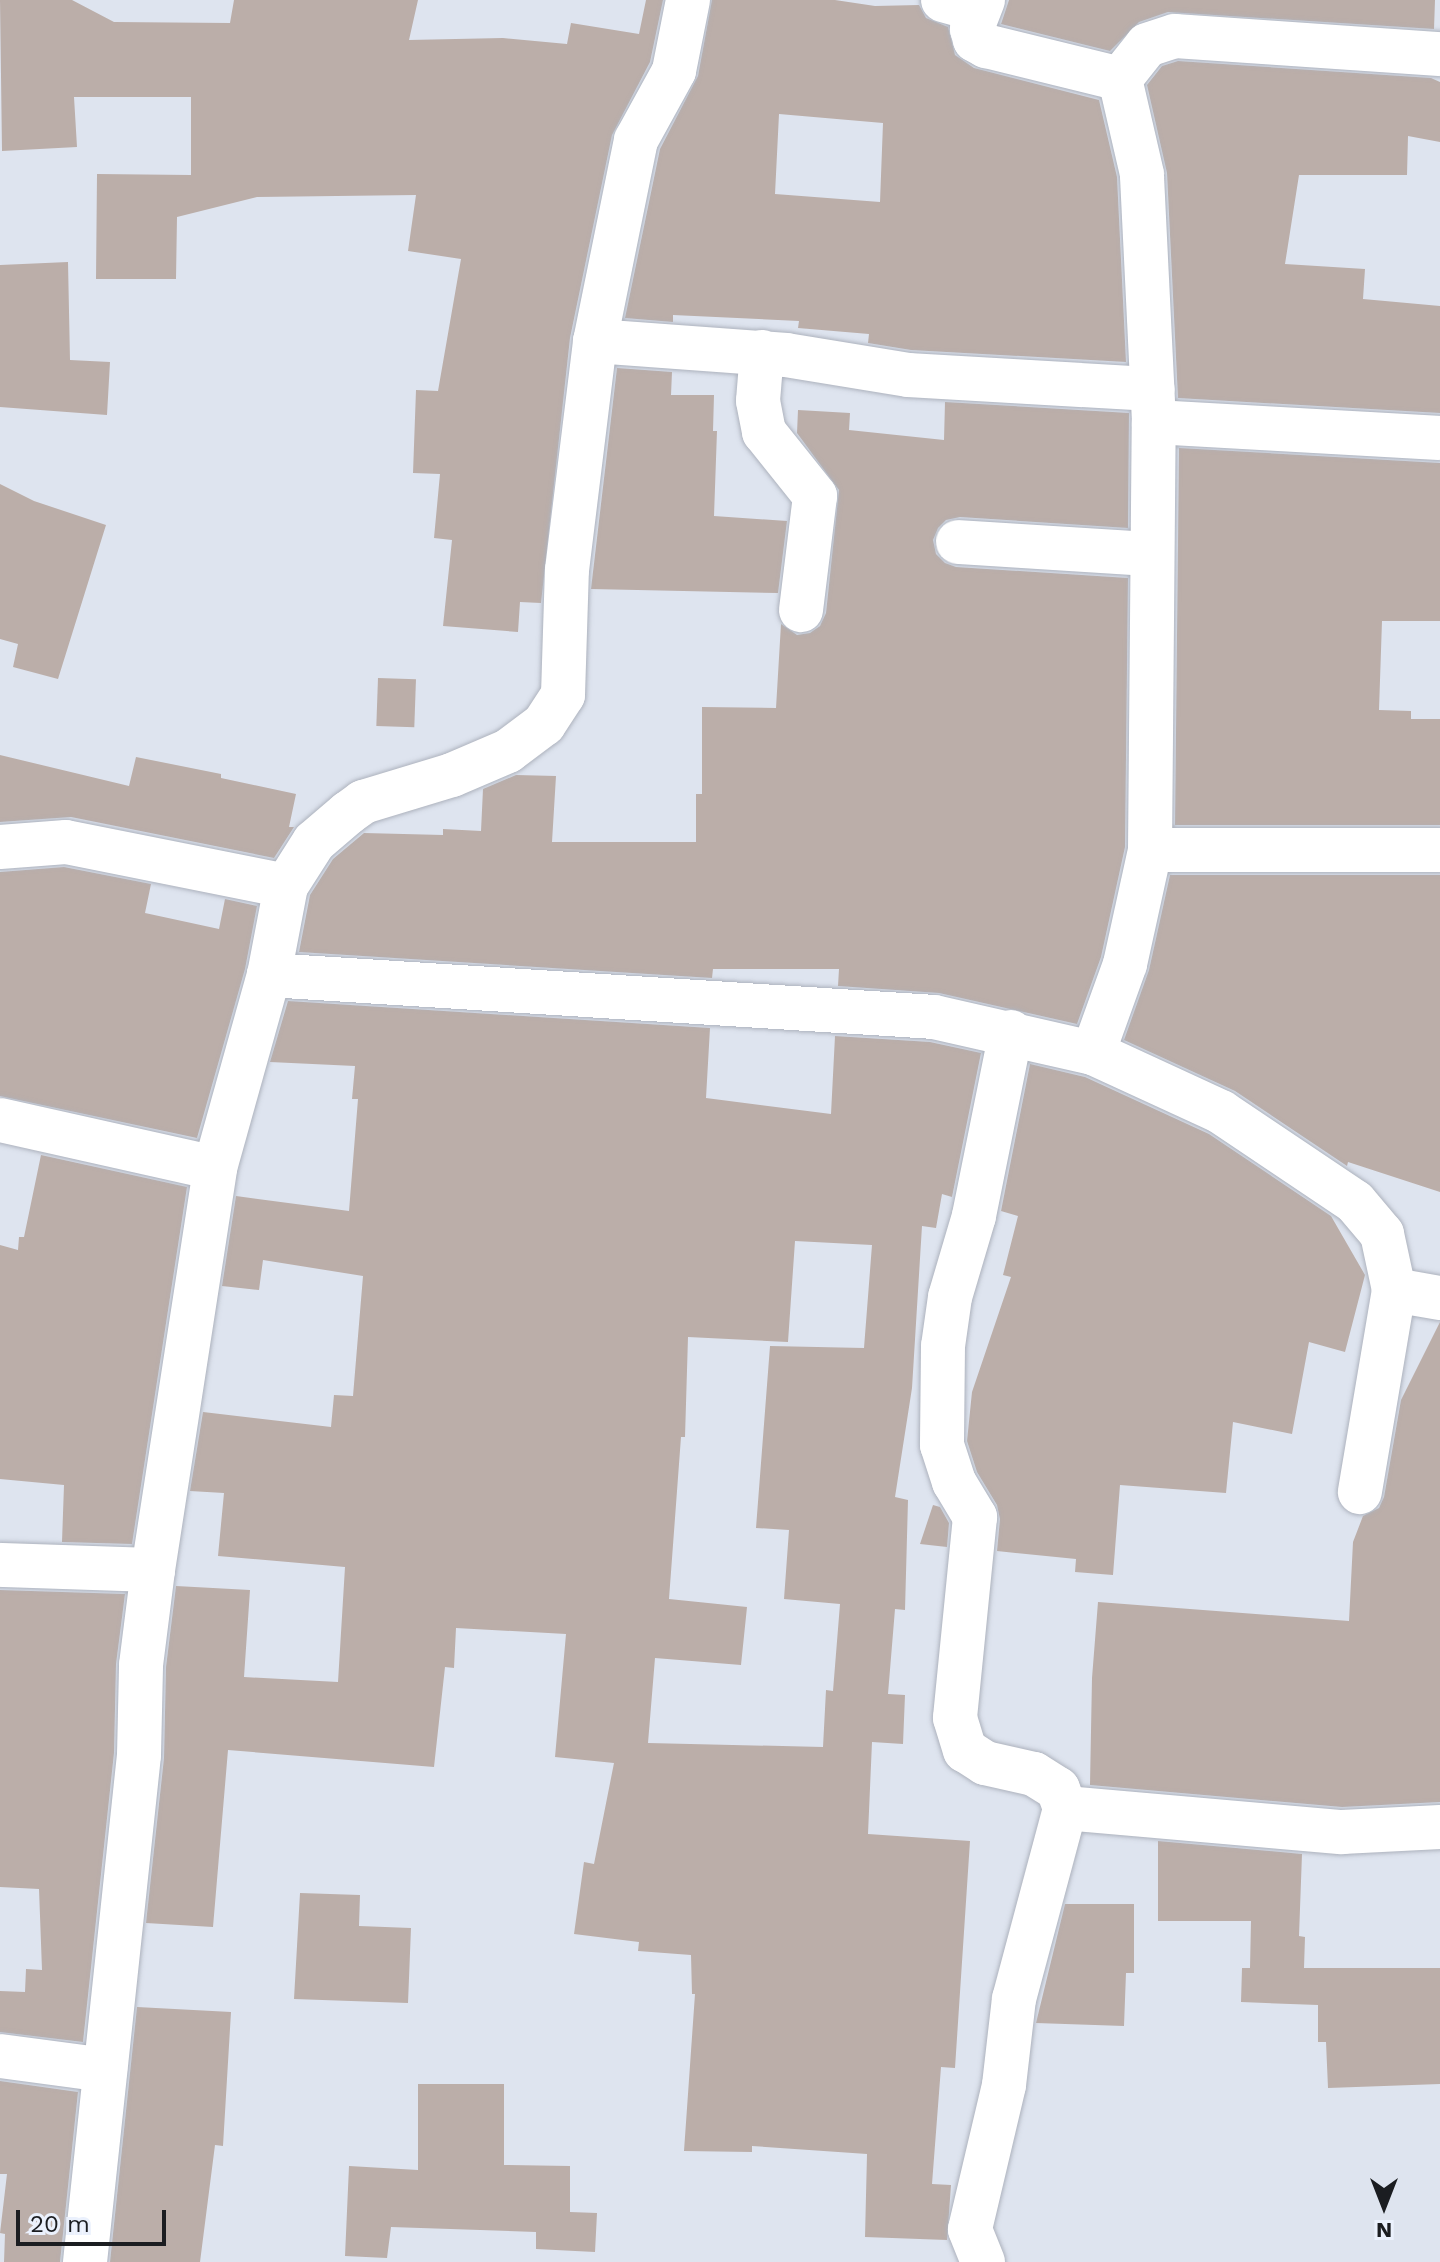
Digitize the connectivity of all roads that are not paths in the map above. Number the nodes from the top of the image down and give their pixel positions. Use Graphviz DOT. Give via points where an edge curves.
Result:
graph roads {
  1 [pos="688,0"];
  2 [pos="968,3"];
  3 [pos="1177,18"];
  4 [pos="1440,54"];
  5 [pos="1120,79"];
  6 [pos="595,341"];
  7 [pos="762,352"];
  8 [pos="1153,405"];
  9 [pos="1440,438"];
  10 [pos="958,542"];
  11 [pos="1151,554"];
  12 [pos="801,610"];
  13 [pos="0,847"];
  14 [pos="1150,850"];
  15 [pos="1440,850"];
  16 [pos="286,886"];
  17 [pos="269,975"];
  18 [pos="1011,1032"];
  19 [pos="1093,1053"];
  20 [pos="0,1120"];
  21 [pos="215,1168"];
  22 [pos="1394,1290"];
  23 [pos="1440,1298"];
  24 [pos="1360,1492"];
  25 [pos="0,1565"];
  26 [pos="153,1570"];
  27 [pos="1065,1808"];
  28 [pos="1440,1827"];
  29 [pos="0,2056"];
  30 [pos="105,2070"];
  31 [pos="85,2262"];
  32 [pos="983,2262"];
  1 -- 6 [label="street" via="674,71 636,140"];
  2 -- 5 [label="street" via="975,40 986,46"];
  3 -- 4 [label="street"];
  3 -- 5 [label="street"];
  5 -- 8 [label="street" via="1142,174"];
  6 -- 7 [label="street"];
  6 -- 16 [label="street" via="567,570 563,695 544,724 508,751 452,775 363,802 314,842"];
  7 -- 8 [label="street"];
  7 -- 12 [label="street" via="758,401 764,432 815,496"];
  8 -- 9 [label="street"];
  8 -- 11 [label="street"];
  10 -- 11 [label="street"];
  11 -- 14 [label="street"];
  13 -- 16 [label="street" via="66,842"];
  14 -- 15 [label="street"];
  14 -- 19 [label="street" via="1125,964"];
  16 -- 17 [label="street"];
  17 -- 18 [label="street" via="934,1017"];
  17 -- 21 [label="street"];
  18 -- 19 [label="street"];
  18 -- 27 [label="street" via="943,1346 942,1445 954,1482 975,1517 955,1718 965,1750 975,1759 1034,1774 1058,1789"];
  19 -- 22 [label="street" via="1221,1112 1355,1202 1382,1234"];
  20 -- 21 [label="street"];
  21 -- 26 [label="street"];
  22 -- 23 [label="street"];
  22 -- 24 [label="street"];
  25 -- 26 [label="street"];
  26 -- 30 [label="street"];
  27 -- 28 [label="street" via="1342,1832"];
  27 -- 32 [label="street" via="1014,1999 1004,2085 970,2229"];
  29 -- 30 [label="street"];
  30 -- 31 [label="street"];
}
